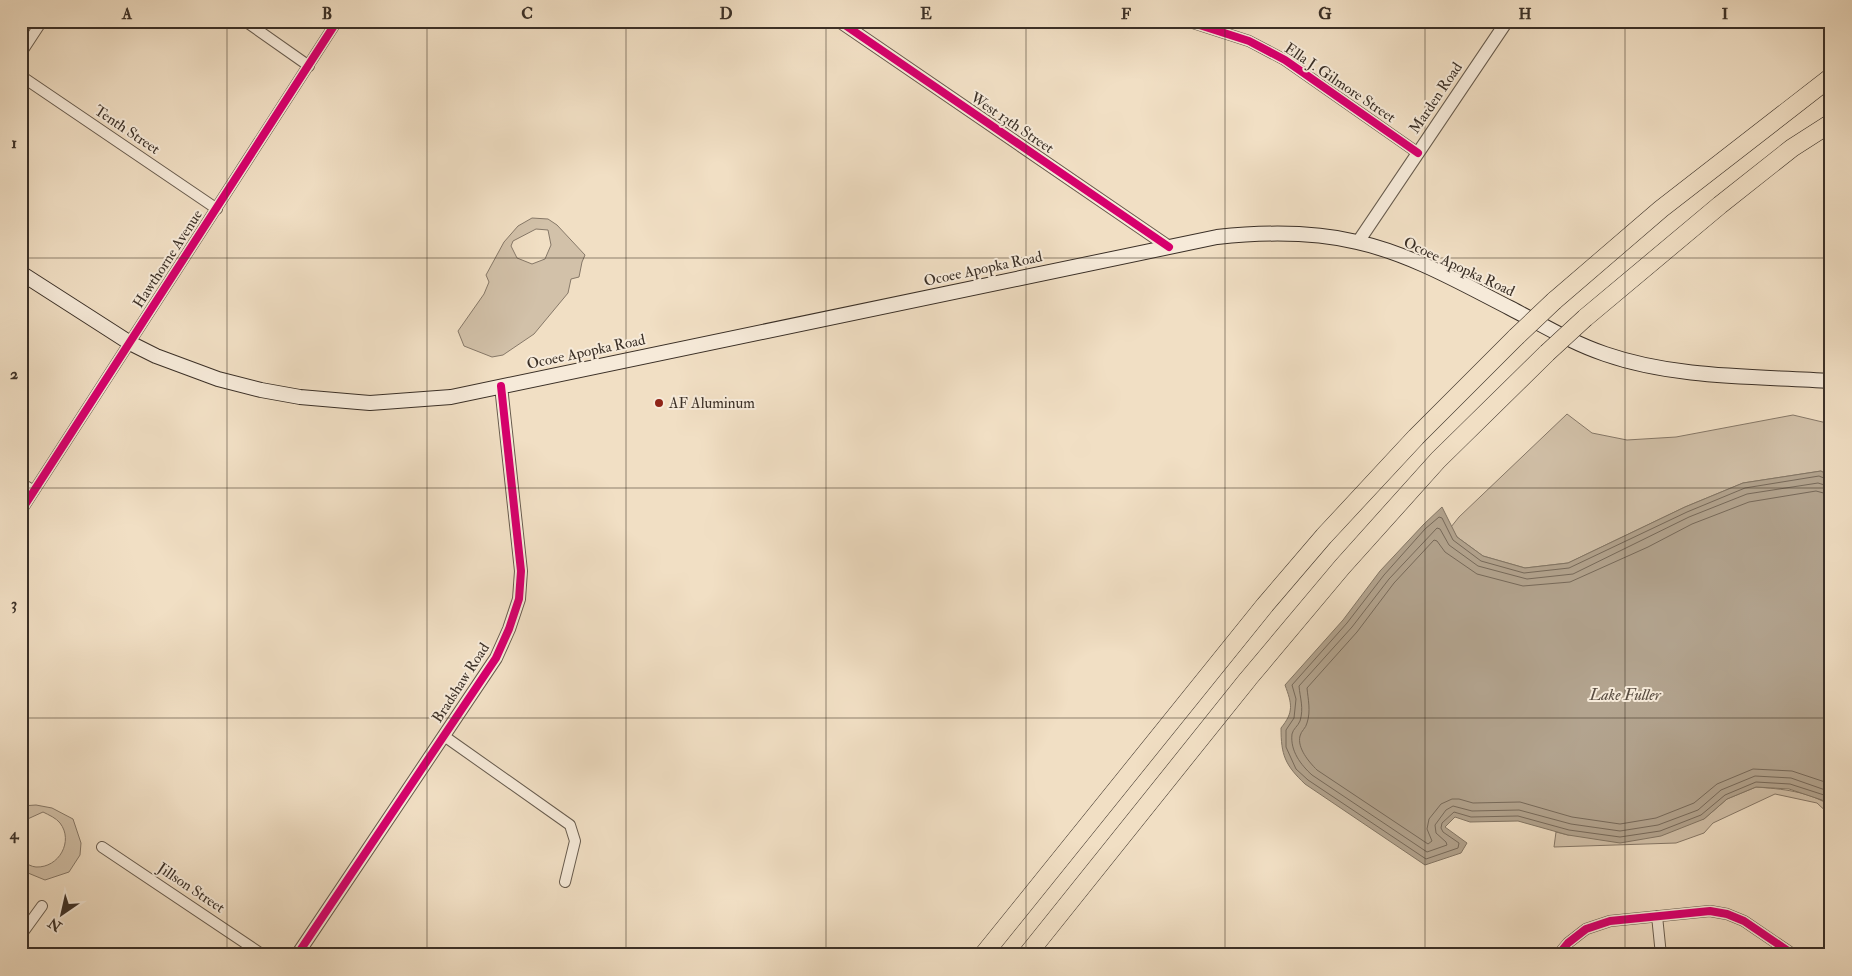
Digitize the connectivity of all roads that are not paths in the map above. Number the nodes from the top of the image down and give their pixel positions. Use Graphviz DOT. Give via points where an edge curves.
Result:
graph roads {
  1 [pos="42,21"];
  2 [pos="244,21"];
  3 [pos="337,21"];
  4 [pos="839,21"];
  5 [pos="1187,21"];
  6 [pos="1507,21"];
  7 [pos="21,53"];
  8 [pos="308,66"];
  9 [pos="21,76"];
  10 [pos="1831,77"];
  11 [pos="1831,122"];
  12 [pos="1418,153"];
  13 [pos="217,209"];
  14 [pos="1358,242"];
  15 [pos="1169,247"];
  16 [pos="21,273"];
  17 [pos="130,343"];
  18 [pos="1831,381"];
  19 [pos="501,386"];
  20 [pos="21,483"];
  21 [pos="34,491"];
  22 [pos="21,511"];
  23 [pos="444,736"];
  24 [pos="102,847"];
  25 [pos="565,882"];
  26 [pos="42,906"];
  27 [pos="1657,916"];
  28 [pos="21,935"];
  29 [pos="298,954"];
  30 [pos="263,955"];
  31 [pos="983,955"];
  32 [pos="1027,955"];
  33 [pos="1558,955"];
  34 [pos="1661,955"];
  35 [pos="1794,955"];
  1 -- 7 [label="street"];
  2 -- 8 [label="street"];
  3 -- 8 [label="street, Hawthorne Avenue"];
  4 -- 15 [label="street, West 13th Street"];
  5 -- 12 [label="street, Ella J. Gilmore Street" via="1249,41 1285,60"];
  6 -- 12 [label="street, Marden Road"];
  8 -- 13 [label="street, Hawthorne Avenue"];
  9 -- 13 [label="street, Tenth Street"];
  10 -- 31 [label="highway, bridge" via="1661,209 1554,301 1416,437 1324,536 1260,612"];
  11 -- 32 [label="highway, bridge" via="1712,211 1585,318 1438,460 1248,679"];
  12 -- 14 [label="street, Marden Road"];
  13 -- 17 [label="street, Hawthorne Avenue"];
  14 -- 15 [label="main road, Ocoee Apopka Road" via="1328,236 1254,233"];
  14 -- 18 [label="main road, Ocoee Apopka Road" via="1419,263 1606,354 1641,364 1703,373"];
  15 -- 19 [label="main road, Ocoee Apopka Road"];
  16 -- 17 [label="main road, Ocoee Apopka Road"];
  17 -- 19 [label="main road, Ocoee Apopka Road" via="218,379 300,397 370,403 451,397"];
  17 -- 21 [label="street, Hawthorne Avenue"];
  19 -- 23 [label="street, Bradshaw Road" via="521,571 519,600 496,658"];
  20 -- 21 [label="street"];
  21 -- 22 [label="street, Hawthorne Avenue"];
  23 -- 25 [label="street" via="570,826 575,840"];
  23 -- 29 [label="street, Bradshaw Road"];
  24 -- 30 [label="street, Jillson Street"];
  26 -- 28 [label="street"];
  27 -- 33 [label="street" via="1610,922 1586,929 1568,942"];
  27 -- 34 [label="street"];
  27 -- 35 [label="street" via="1710,911 1727,914 1744,921"];
}
